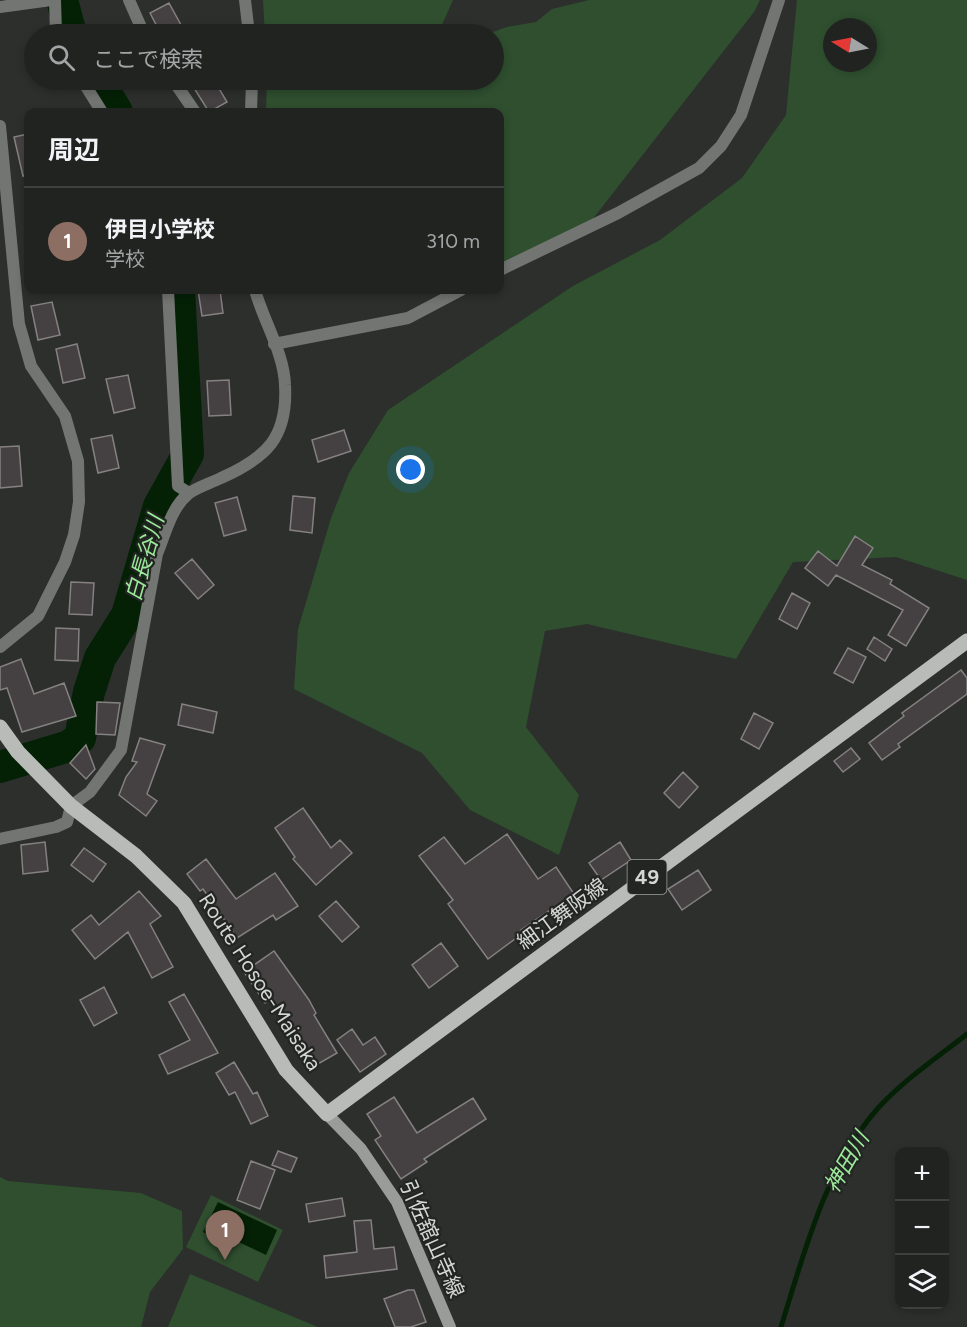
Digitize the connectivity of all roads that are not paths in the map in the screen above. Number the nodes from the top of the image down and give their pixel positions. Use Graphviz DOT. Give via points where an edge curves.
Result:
graph roads {
  1 [pos="53,0"];
  2 [pos="129,0"];
  3 [pos="245,0"];
  4 [pos="778,0"];
  5 [pos="0,7"];
  6 [pos="55,24"];
  7 [pos="140,24"];
  8 [pos="248,24"];
  9 [pos="88,90"];
  10 [pos="180,90"];
  11 [pos="252,90"];
  12 [pos="100,108"];
  13 [pos="192,108"];
  14 [pos="251,108"];
  15 [pos="0,126"];
  16 [pos="504,268"];
  17 [pos="168,294"];
  18 [pos="256,294"];
  19 [pos="453,294"];
  20 [pos="274,344"];
  21 [pos="189,494"];
  22 [pos="967,641"];
  23 [pos="0,647"];
  24 [pos="0,727"];
  25 [pos="71,806"];
  26 [pos="0,839"];
  27 [pos="327,1114"];
  28 [pos="450,1327"];
  1 -- 5 [label="street"];
  1 -- 6 [label="street"];
  2 -- 7 [label="street"];
  3 -- 8 [label="street"];
  4 -- 16 [label="street" via="741,115 721,146 699,168 618,213"];
  9 -- 12 [label="street"];
  10 -- 13 [label="street"];
  11 -- 14 [label="street"];
  15 -- 23 [label="street" via="19,324 31,366 65,416 78,461 79,502 65,562 38,616"];
  17 -- 21 [label="street" via="178,486"];
  18 -- 20 [label="street"];
  19 -- 20 [label="street" via="408,318"];
  20 -- 21 [label="street" via="285,383 285,405 280,428 269,449 247,466"];
  21 -- 25 [label="street" via="179,504 157,555 121,750 90,792"];
  22 -- 27 [label="main road, 細江舞阪線 / 49"];
  24 -- 25 [label="main road, Route Hosoe-Maisaka" via="18,752"];
  25 -- 26 [label="street" via="67,822"];
  25 -- 27 [label="main road, Route Hosoe-Maisaka" via="136,856 184,903 286,1070"];
  27 -- 28 [label="main road, 引佐舘山寺線" via="362,1149 397,1202"];
}
